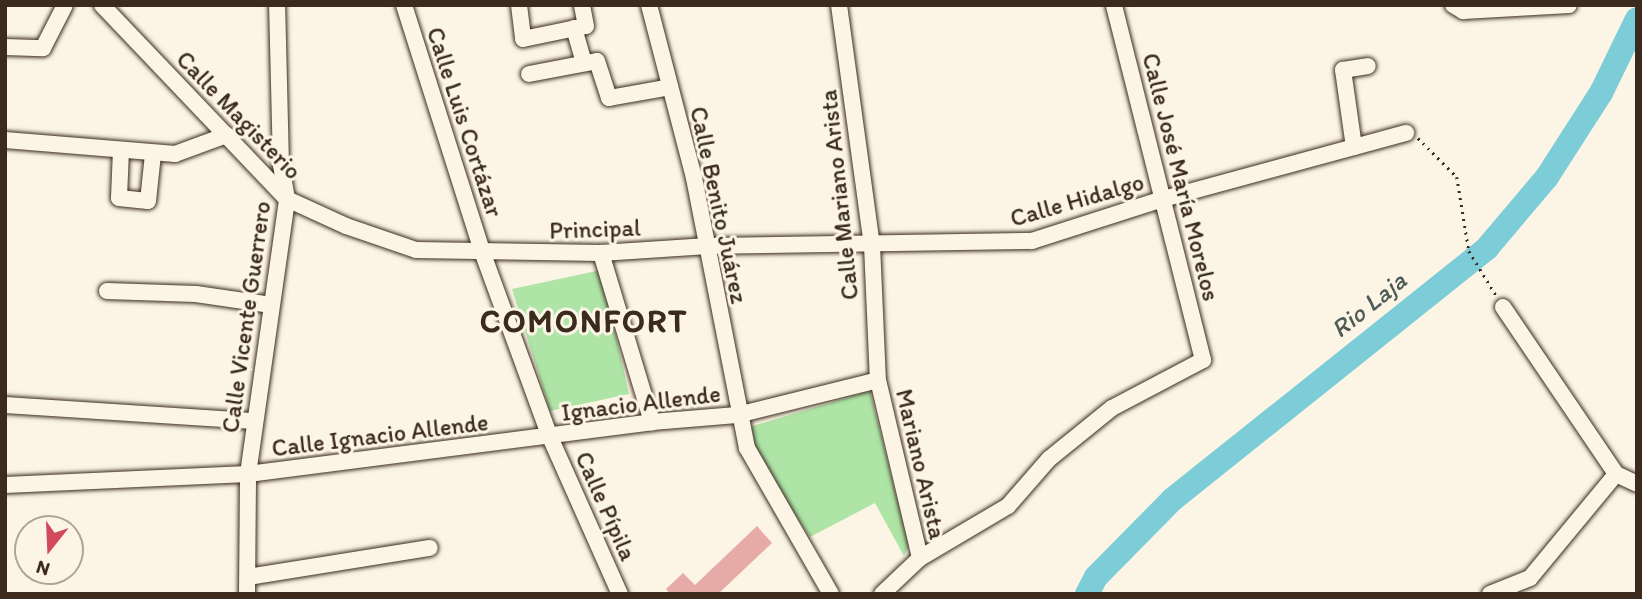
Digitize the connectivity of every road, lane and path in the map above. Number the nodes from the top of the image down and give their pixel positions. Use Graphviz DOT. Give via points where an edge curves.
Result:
graph roads {
  1 [pos="65,5"];
  2 [pos="102,5"];
  3 [pos="277,5"];
  4 [pos="404,5"];
  5 [pos="519,5"];
  6 [pos="582,5"];
  7 [pos="649,5"];
  8 [pos="839,5"];
  9 [pos="1114,5"];
  10 [pos="1453,5"];
  11 [pos="1569,5"];
  12 [pos="574,28"];
  13 [pos="5,47"];
  14 [pos="584,63"];
  15 [pos="1368,66"];
  16 [pos="529,74"];
  17 [pos="670,88"];
  18 [pos="1406,133"];
  19 [pos="227,135"];
  20 [pos="5,140"];
  21 [pos="1354,147"];
  22 [pos="121,150"];
  23 [pos="153,154"];
  24 [pos="287,198"];
  25 [pos="1163,200"];
  26 [pos="872,245"];
  27 [pos="708,246"];
  28 [pos="601,253"];
  29 [pos="483,254"];
  30 [pos="107,291"];
  31 [pos="271,305"];
  32 [pos="1503,307"];
  33 [pos="878,380"];
  34 [pos="5,405"];
  35 [pos="737,415"];
  36 [pos="254,421"];
  37 [pos="652,422"];
  38 [pos="550,437"];
  39 [pos="248,474"];
  40 [pos="1616,474"];
  41 [pos="1637,484"];
  42 [pos="5,485"];
  43 [pos="430,548"];
  44 [pos="920,558"];
  45 [pos="247,586"];
  46 [pos="620,594"];
  47 [pos="831,594"];
  48 [pos="882,594"];
  49 [pos="1490,594"];
  1 -- 13 [label="street" via="43,48"];
  2 -- 19 [label="street, Calle Magisterio"];
  3 -- 24 [label="street, Calle Vicente Guerrero" via="281,165"];
  4 -- 29 [label="street, Calle Luis Cortázar"];
  5 -- 12 [label="street" via="523,39"];
  6 -- 12 [label="street" via="586,26"];
  7 -- 17 [label="street, Calle Benito Juárez"];
  8 -- 26 [label="street, Calle Mariano Arista"];
  9 -- 25 [label="street, Calle José María Morelos"];
  10 -- 11 [label="street" via="1462,11"];
  12 -- 14 [label="street"];
  14 -- 16 [label="street"];
  14 -- 17 [label="street" via="597,61 609,98"];
  15 -- 21 [label="street" via="1343,70"];
  17 -- 27 [label="street, Calle Benito Juárez"];
  18 -- 21 [label="street, Calle Hidalgo"];
  18 -- 32 [label="path" via="1424,140 1457,177 1469,251"];
  19 -- 23 [label="street" via="175,154"];
  19 -- 24 [label="street, Calle Magisterio"];
  20 -- 22 [label="street"];
  21 -- 25 [label="street, Calle Hidalgo"];
  22 -- 23 [label="street"];
  22 -- 23 [label="street" via="120,198 148,201"];
  24 -- 29 [label="street, Calle Magisterio" via="346,226 416,250"];
  24 -- 31 [label="street, Calle Vicente Guerrero"];
  25 -- 26 [label="street, Calle Hidalgo" via="1032,241"];
  25 -- 44 [label="street, Calle José María Morelos" via="1203,360 1112,408 1049,459 1008,506"];
  26 -- 27 [label="street, Calle Hidalgo"];
  26 -- 33 [label="street, Calle Mariano Arista"];
  27 -- 28 [label="street, Principal"];
  27 -- 35 [label="street, Calle Benito Juárez"];
  28 -- 29 [label="street, Principal"];
  28 -- 37 [label="street"];
  29 -- 38 [label="street, Calle Luis Cortázar"];
  30 -- 31 [label="street" via="197,294"];
  31 -- 36 [label="street, Calle Vicente Guerrero"];
  32 -- 40 [label="street"];
  33 -- 35 [label="street, Ignacio Allende"];
  33 -- 44 [label="street, Mariano Arista"];
  34 -- 36 [label="street"];
  35 -- 37 [label="street, Ignacio Allende"];
  35 -- 47 [label="street, Calle Benito Juárez" via="747,449"];
  36 -- 39 [label="street, Calle Vicente Guerrero"];
  37 -- 38 [label="street, Ignacio Allende"];
  38 -- 39 [label="street, Calle Ignacio Allende"];
  38 -- 46 [label="street, Calle Pípila"];
  39 -- 42 [label="street, Calle Ignacio Allende"];
  39 -- 45 [label="street, Calle Vicente Guerrero"];
  40 -- 41 [label="street"];
  40 -- 49 [label="street" via="1530,578"];
  43 -- 45 [label="street"];
  44 -- 48 [label="street"];
}
